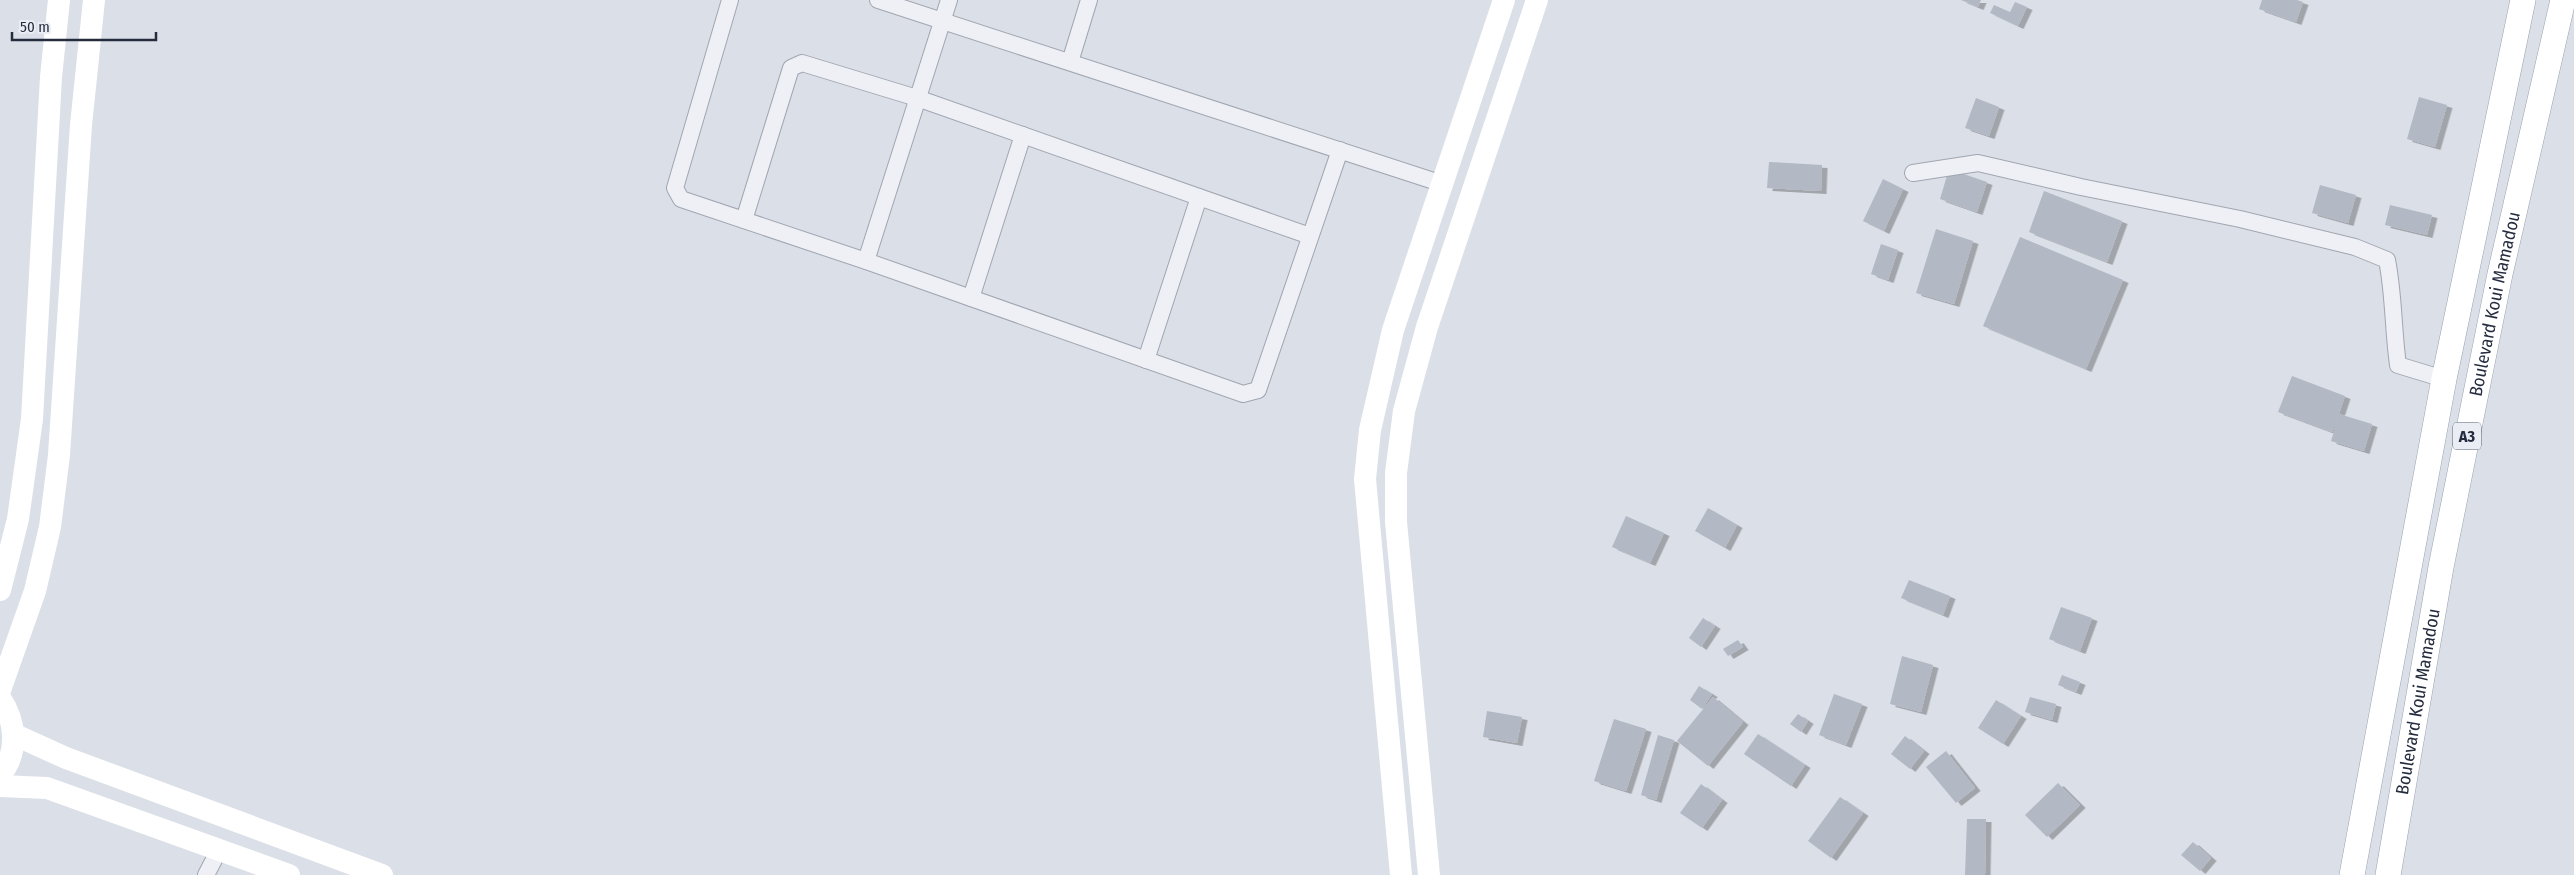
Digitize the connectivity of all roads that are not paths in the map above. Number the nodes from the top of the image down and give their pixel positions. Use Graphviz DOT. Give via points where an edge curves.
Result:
graph roads {
  1 [pos="59,0"];
  2 [pos="94,0"];
  3 [pos="730,0"];
  4 [pos="878,0"];
  5 [pos="949,0"];
  6 [pos="1089,0"];
  7 [pos="1504,0"];
  8 [pos="1537,0"];
  9 [pos="2523,0"];
  10 [pos="2563,0"];
  11 [pos="942,21"];
  12 [pos="1070,62"];
  13 [pos="918,98"];
  14 [pos="1023,135"];
  15 [pos="1340,150"];
  16 [pos="1913,173"];
  17 [pos="1443,184"];
  18 [pos="1199,197"];
  19 [pos="744,220"];
  20 [pos="1310,236"];
  21 [pos="866,261"];
  22 [pos="971,298"];
  23 [pos="1146,360"];
  24 [pos="2444,379"];
  25 [pos="0,590"];
  26 [pos="0,690"];
  27 [pos="0,698"];
  28 [pos="13,734"];
  29 [pos="0,775"];
  30 [pos="0,786"];
  31 [pos="219,850"];
  32 [pos="206,875"];
  33 [pos="289,875"];
  34 [pos="382,875"];
  35 [pos="1401,875"];
  36 [pos="1429,875"];
  37 [pos="2352,875"];
  38 [pos="2388,875"];
  1 -- 25 [label="street" via="32,419 18,519"];
  2 -- 26 [label="street" via="59,454 50,527 35,591"];
  3 -- 19 [label="street" via="675,188 682,199"];
  4 -- 11 [label="street"];
  5 -- 11 [label="street"];
  6 -- 12 [label="street"];
  7 -- 17 [label="street"];
  8 -- 36 [label="street" via="1427,327 1404,411 1396,473 1396,522"];
  9 -- 24 [label="main road, Boulevard Koui Mamadou / A3"];
  10 -- 38 [label="main road, Boulevard Koui Mamadou / A3" via="2500,274 2441,567"];
  11 -- 12 [label="street"];
  11 -- 13 [label="street"];
  12 -- 15 [label="street"];
  13 -- 14 [label="street"];
  13 -- 19 [label="street" via="802,62 791,68"];
  13 -- 21 [label="street"];
  14 -- 18 [label="street"];
  14 -- 22 [label="street"];
  15 -- 17 [label="street"];
  15 -- 20 [label="street"];
  16 -- 24 [label="street" via="1978,163 2355,247 2387,260 2393,290 2393,332 2398,365"];
  17 -- 35 [label="street" via="1393,330 1370,430 1365,479"];
  18 -- 20 [label="street"];
  18 -- 23 [label="street"];
  19 -- 21 [label="street"];
  20 -- 23 [label="street" via="1258,390 1243,394"];
  21 -- 22 [label="street"];
  22 -- 23 [label="street"];
  24 -- 37 [label="main road, Boulevard Koui Mamadou / A3"];
  27 -- 28 [label="street" via="11,720"];
  28 -- 29 [label="street" via="12,753"];
  28 -- 34 [label="street" via="66,758"];
  30 -- 31 [label="street" via="47,788"];
  31 -- 32 [label="street"];
  31 -- 33 [label="street"];
}
